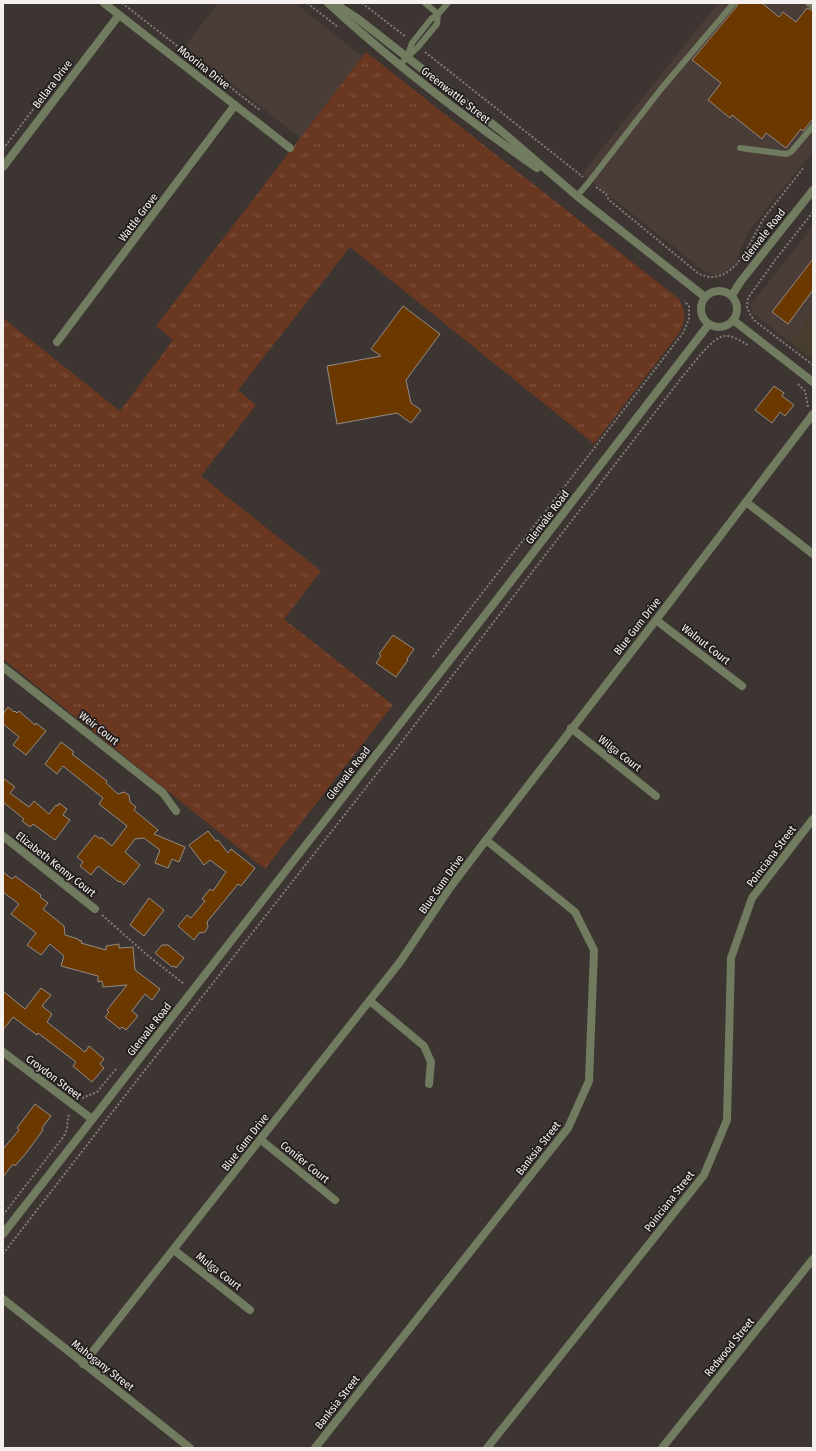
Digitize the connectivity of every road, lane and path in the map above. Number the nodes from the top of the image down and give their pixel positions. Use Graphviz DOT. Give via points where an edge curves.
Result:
graph roads {
  1 [pos="104,3"];
  2 [pos="122,3"];
  3 [pos="308,3"];
  4 [pos="328,3"];
  5 [pos="334,3"];
  6 [pos="362,3"];
  7 [pos="425,3"];
  8 [pos="448,3"];
  9 [pos="734,3"];
  10 [pos="808,3"];
  11 [pos="813,7"];
  12 [pos="438,14"];
  13 [pos="119,15"];
  14 [pos="338,27"];
  15 [pos="412,43"];
  16 [pos="418,47"];
  17 [pos="406,57"];
  18 [pos="400,65"];
  19 [pos="235,105"];
  20 [pos="261,111"];
  21 [pos="813,126"];
  22 [pos="290,148"];
  23 [pos="740,148"];
  24 [pos="3,167"];
  25 [pos="804,167"];
  26 [pos="589,182"];
  27 [pos="813,190"];
  28 [pos="577,196"];
  29 [pos="813,212"];
  30 [pos="732,295"];
  31 [pos="705,297"];
  32 [pos="684,301"];
  33 [pos="734,320"];
  34 [pos="709,324"];
  35 [pos="57,342"];
  36 [pos="752,348"];
  37 [pos="813,365"];
  38 [pos="795,382"];
  39 [pos="813,382"];
  40 [pos="811,410"];
  41 [pos="746,502"];
  42 [pos="813,554"];
  43 [pos="656,620"];
  44 [pos="433,657"];
  45 [pos="3,667"];
  46 [pos="742,686"];
  47 [pos="571,728"];
  48 [pos="656,796"];
  49 [pos="176,811"];
  50 [pos="813,819"];
  51 [pos="3,836"];
  52 [pos="486,840"];
  53 [pos="95,909"];
  54 [pos="184,984"];
  55 [pos="370,1002"];
  56 [pos="3,1052"];
  57 [pos="116,1069"];
  58 [pos="429,1084"];
  59 [pos="76,1107"];
  60 [pos="92,1119"];
  61 [pos="260,1140"];
  62 [pos="335,1200"];
  63 [pos="3,1215"];
  64 [pos="3,1234"];
  65 [pos="174,1250"];
  66 [pos="3,1254"];
  67 [pos="813,1259"];
  68 [pos="3,1300"];
  69 [pos="250,1310"];
  70 [pos="83,1364"];
  71 [pos="190,1448"];
  72 [pos="315,1448"];
  73 [pos="487,1448"];
  74 [pos="662,1448"];
  1 -- 13 [label="street, Moorina Drive"];
  2 -- 20 [label="path"];
  3 -- 14 [label="path"];
  4 -- 18 [label="street, Greenwattle Street"];
  5 -- 17 [label="street, Greenwattle Street"];
  6 -- 15 [label="path"];
  7 -- 12 [label="lane"];
  8 -- 12 [label="lane"];
  9 -- 26 [label="lane" via="661,89"];
  10 -- 11 [label="lane"];
  12 -- 15 [label="lane"];
  12 -- 16 [label="lane" via="436,24"];
  13 -- 19 [label="street, Moorina Drive"];
  13 -- 24 [label="street, Bellara Drive"];
  15 -- 17 [label="lane"];
  16 -- 17 [label="lane"];
  16 -- 26 [label="path"];
  17 -- 18 [label="lane"];
  17 -- 28 [label="street, Greenwattle Street" via="500,130"];
  18 -- 28 [label="street, Greenwattle Street" via="493,137"];
  19 -- 22 [label="street, Moorina Drive"];
  19 -- 35 [label="street, Wattle Grove"];
  21 -- 23 [label="lane" via="791,152 786,154"];
  25 -- 26 [label="path" via="764,219 733,267 721,275 710,277 700,274"];
  26 -- 28 [label="lane"];
  27 -- 30 [label="street, Glenvale Road"];
  28 -- 31 [label="street, Greenwattle Street"];
  29 -- 37 [label="path" via="750,293 746,303 755,320"];
  30 -- 31 [label="street" via="720,290 713,291"];
  30 -- 33 [label="street" via="737,307"];
  31 -- 34 [label="street" via="701,313"];
  32 -- 44 [label="path" via="689,306 689,320 683,333"];
  33 -- 34 [label="street" via="722,327"];
  33 -- 39 [label="street"];
  34 -- 60 [label="street, Glenvale Road"];
  36 -- 66 [label="path" via="725,335 702,353"];
  38 -- 40 [label="path" via="805,390"];
  40 -- 41 [label="street, Blue Gum Drive"];
  41 -- 42 [label="street"];
  41 -- 43 [label="street, Blue Gum Drive"];
  43 -- 46 [label="street, Walnut Court"];
  43 -- 47 [label="street, Blue Gum Drive"];
  45 -- 49 [label="street, Weir Court" via="163,793"];
  47 -- 48 [label="street, Wilga Court"];
  47 -- 52 [label="street, Blue Gum Drive"];
  50 -- 73 [label="street, Poinciana Street" via="752,898 731,958 727,1120 704,1175"];
  51 -- 53 [label="street, Elizabeth Kenny Court"];
  52 -- 55 [label="street, Blue Gum Drive"];
  52 -- 72 [label="street, Banksia Street" via="575,912 594,950 589,1081 568,1128"];
  53 -- 54 [label="path"];
  55 -- 58 [label="street" via="424,1046 431,1062"];
  55 -- 61 [label="street, Blue Gum Drive"];
  56 -- 59 [label="street, Croydon Street"];
  57 -- 59 [label="path" via="97,1092 83,1097"];
  59 -- 60 [label="street, Croydon Street"];
  59 -- 63 [label="path" via="68,1117 68,1129 64,1136"];
  60 -- 64 [label="street, Glenvale Road"];
  61 -- 62 [label="street, Conifer Court"];
  61 -- 65 [label="street, Blue Gum Drive"];
  65 -- 69 [label="street, Mulga Court"];
  65 -- 70 [label="street, Blue Gum Drive"];
  67 -- 74 [label="street, Redwood Street"];
  68 -- 70 [label="street, Mahogany Street"];
  70 -- 71 [label="street, Mahogany Street"];
}
